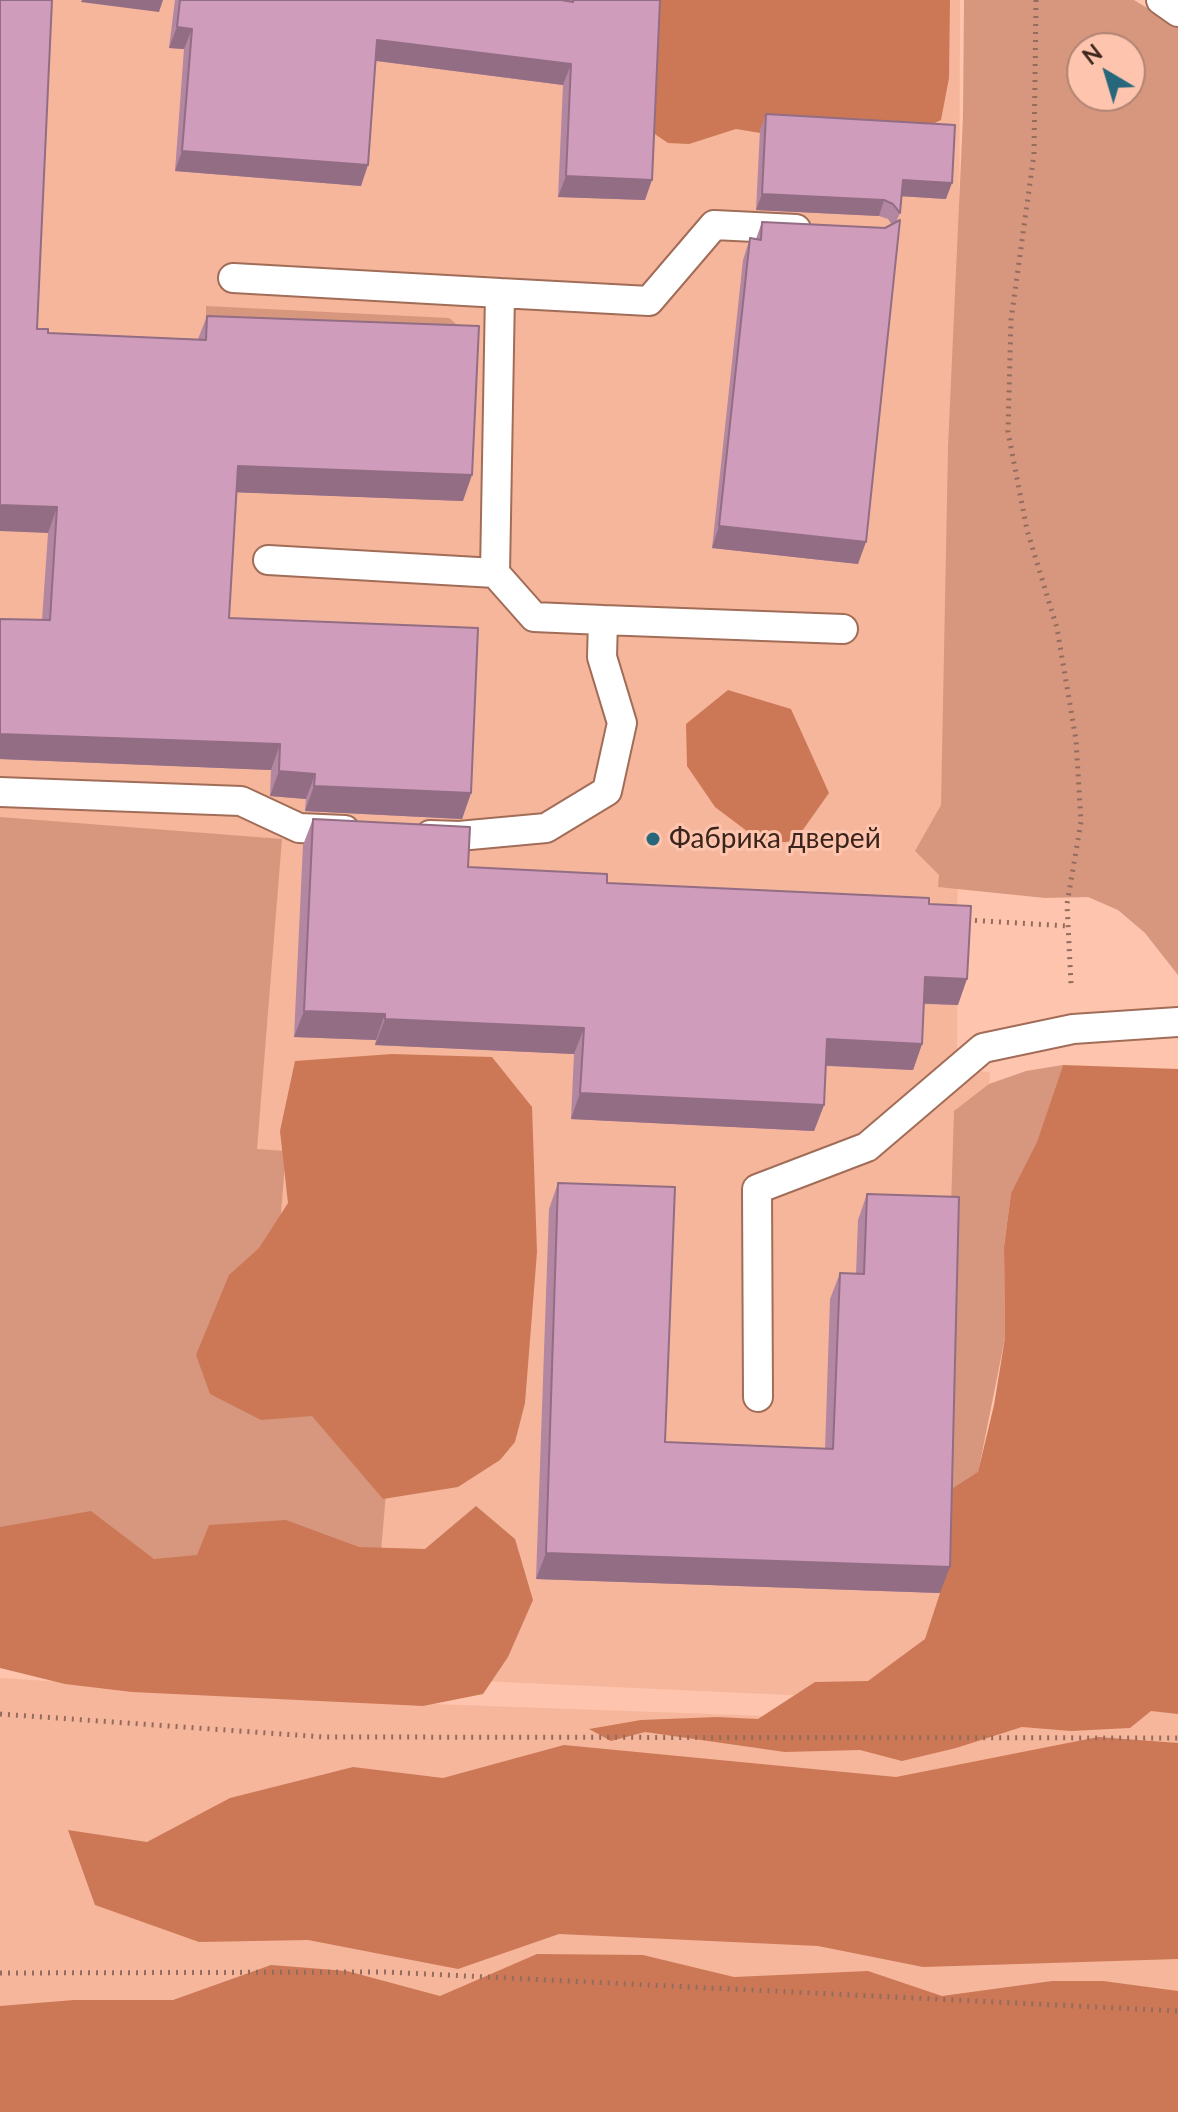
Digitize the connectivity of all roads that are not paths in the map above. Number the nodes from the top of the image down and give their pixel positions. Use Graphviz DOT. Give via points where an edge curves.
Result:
graph roads {
  1 [pos="1161,0"];
  2 [pos="1178,12"];
  3 [pos="818,230"];
  4 [pos="233,278"];
  5 [pos="500,293"];
  6 [pos="268,560"];
  7 [pos="495,573"];
  8 [pos="603,620"];
  9 [pos="843,629"];
  10 [pos="0,792"];
  11 [pos="372,832"];
  12 [pos="401,833"];
  13 [pos="1178,1022"];
  14 [pos="758,1397"];
  1 -- 2 [label="lane"];
  3 -- 5 [label="lane" via="714,225 649,301"];
  4 -- 5 [label="lane"];
  5 -- 7 [label="lane"];
  6 -- 7 [label="lane"];
  7 -- 8 [label="lane" via="534,617"];
  8 -- 9 [label="lane"];
  8 -- 12 [label="lane" via="602,657 622,723 607,791 546,828 459,836"];
  10 -- 11 [label="lane" via="241,801 299,828"];
  13 -- 14 [label="lane" via="1073,1029 983,1048 867,1147 757,1189"];
}
